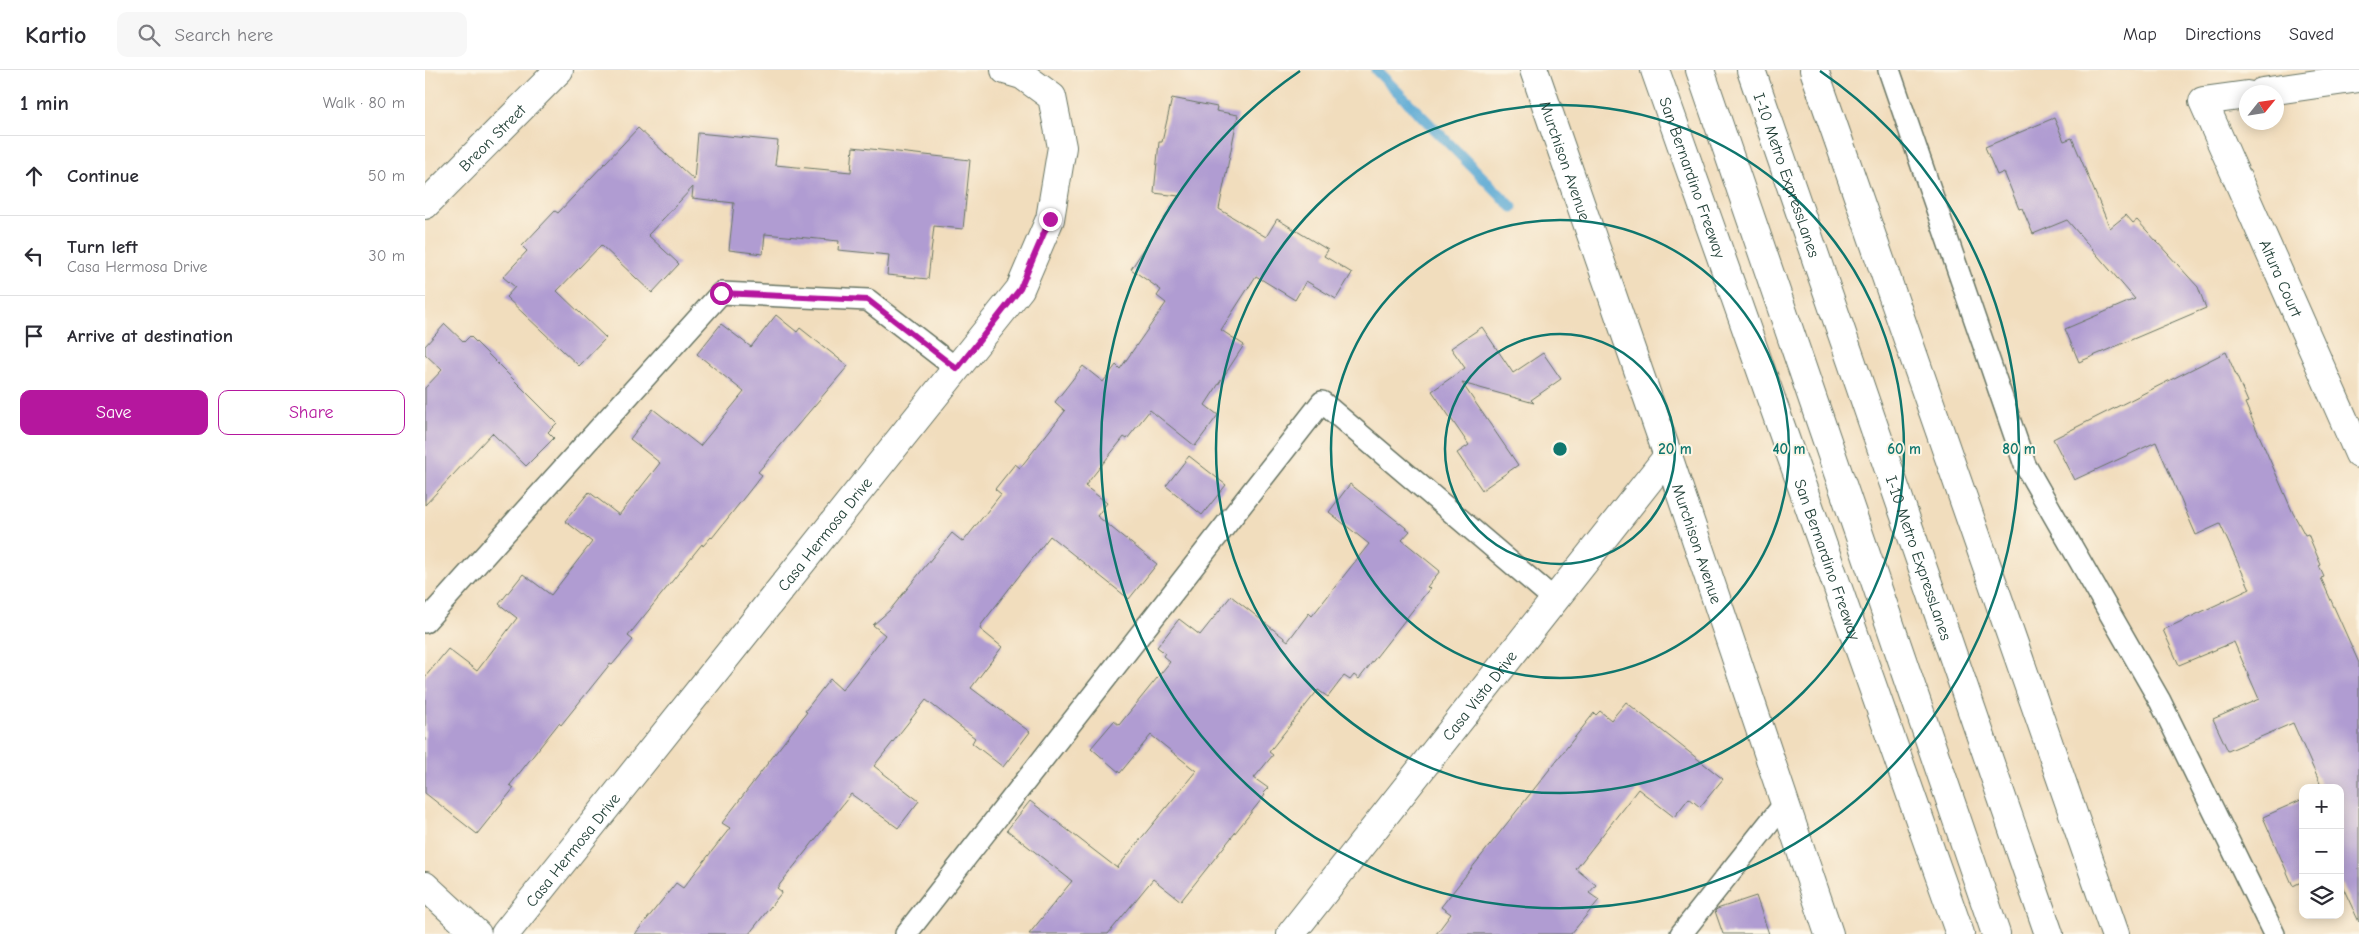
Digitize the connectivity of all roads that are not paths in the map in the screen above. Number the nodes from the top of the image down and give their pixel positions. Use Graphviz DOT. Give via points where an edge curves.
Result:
graph roads {
  1 [pos="559,70"];
  2 [pos="1005,70"];
  3 [pos="1534,70"];
  4 [pos="1655,70"];
  5 [pos="1699,70"];
  6 [pos="1751,70"];
  7 [pos="1815,70"];
  8 [pos="1889,70"];
  9 [pos="2359,78"];
  10 [pos="2284,89"];
  11 [pos="2239,96"];
  12 [pos="425,205"];
  13 [pos="957,369"];
  14 [pos="2359,454"];
  15 [pos="1668,456"];
  16 [pos="1555,600"];
  17 [pos="425,622"];
  18 [pos="1785,803"];
  19 [pos="425,886"];
  20 [pos="477,934"];
  21 [pos="505,934"];
  22 [pos="906,934"];
  23 [pos="1291,934"];
  24 [pos="1681,934"];
  25 [pos="1829,934"];
  26 [pos="1961,934"];
  27 [pos="1996,934"];
  28 [pos="2049,934"];
  29 [pos="2115,934"];
  30 [pos="2274,934"];
  1 -- 12 [label="main road, Breon Street"];
  2 -- 13 [label="main road, Casa Hermosa Drive" via="1022,75 1052,97 1063,147 1050,219 1020,289"];
  3 -- 15 [label="main road, Murchison Avenue"];
  4 -- 26 [label="main road, San Bernardino Freeway"];
  5 -- 27 [label="main road"];
  6 -- 28 [label="main road, I-10 Metro ExpressLanes"];
  7 -- 29 [label="main road"];
  8 -- 30 [label="lane" via="2025,465 2161,701"];
  9 -- 10 [label="main road"];
  11 -- 14 [label="main road, Altura Court" via="2203,101"];
  13 -- 17 [label="lane" via="868,300 721,293"];
  13 -- 21 [label="main road, Casa Hermosa Drive"];
  15 -- 16 [label="main road, Casa Vista Drive"];
  15 -- 18 [label="main road, Murchison Avenue"];
  16 -- 22 [label="lane" via="1322,402"];
  16 -- 23 [label="main road, Casa Vista Drive"];
  18 -- 24 [label="lane"];
  18 -- 25 [label="main road, Murchison Avenue"];
  19 -- 20 [label="main road"];
}
